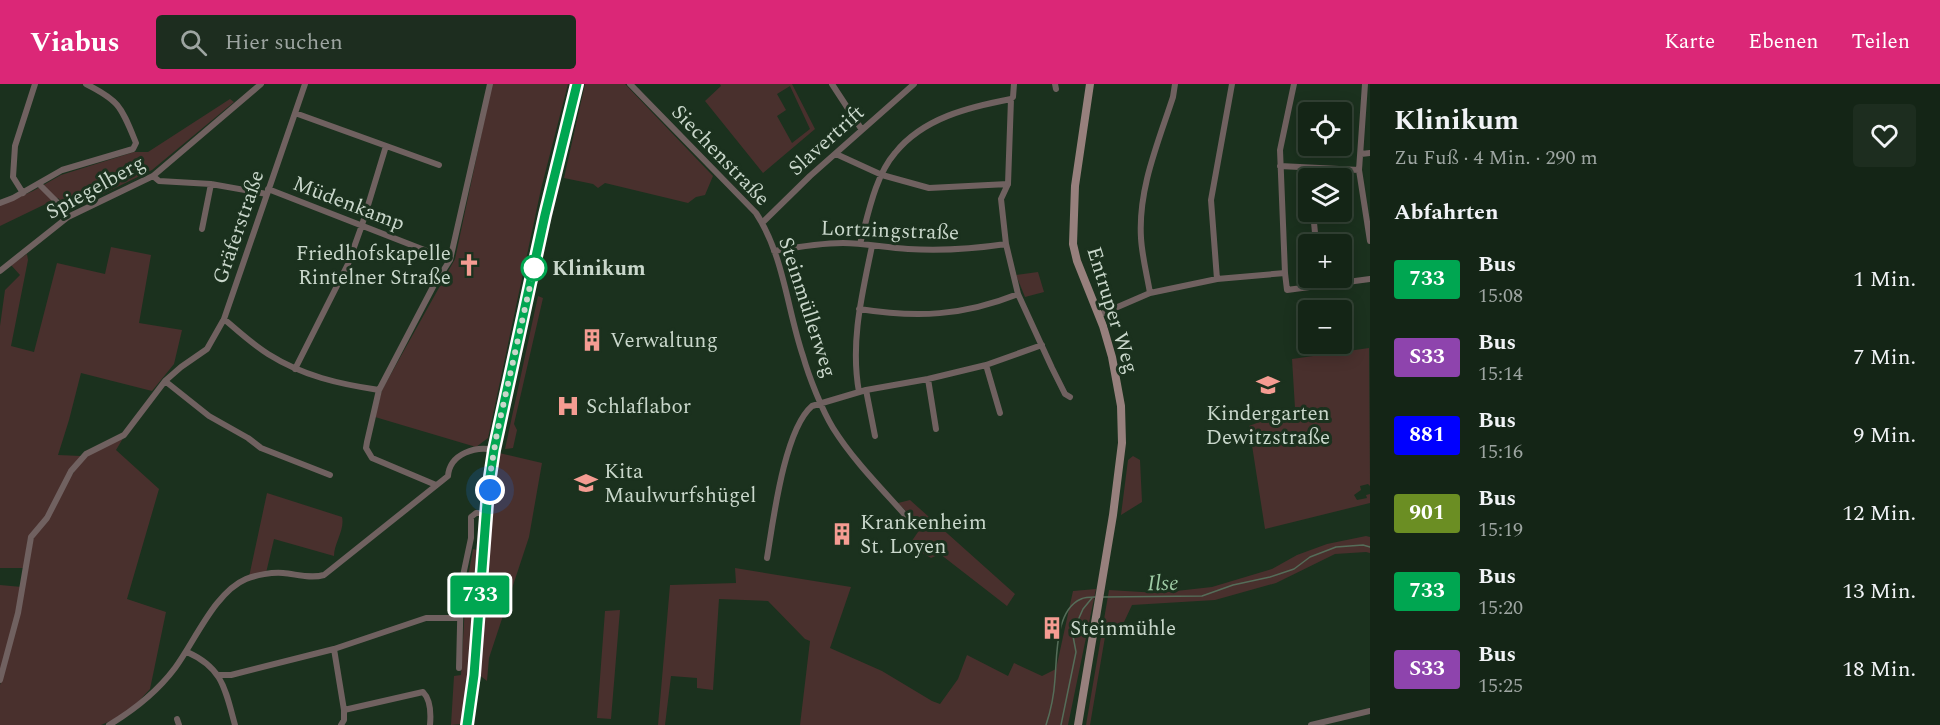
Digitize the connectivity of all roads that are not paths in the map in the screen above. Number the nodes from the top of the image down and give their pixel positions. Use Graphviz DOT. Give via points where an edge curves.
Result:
graph roads {
  1 [pos="35,84"];
  2 [pos="86,84"];
  3 [pos="261,84"];
  4 [pos="305,84"];
  5 [pos="482,84"];
  6 [pos="577,84"];
  7 [pos="630,84"];
  8 [pos="832,84"];
  9 [pos="914,84"];
  10 [pos="1014,84"];
  11 [pos="1090,84"];
  12 [pos="1175,84"];
  13 [pos="1232,84"];
  14 [pos="1294,84"];
  15 [pos="1365,84"];
  16 [pos="490,85"];
  17 [pos="1011,99"];
  18 [pos="295,113"];
  19 [pos="862,130"];
  20 [pos="386,146"];
  21 [pos="1370,153"];
  22 [pos="836,154"];
  23 [pos="1360,154"];
  24 [pos="439,165"];
  25 [pos="1280,166"];
  26 [pos="1309,168"];
  27 [pos="1352,170"];
  28 [pos="1359,170"];
  29 [pos="153,176"];
  30 [pos="882,176"];
  31 [pos="39,184"];
  32 [pos="211,184"];
  33 [pos="1008,184"];
  34 [pos="268,191"];
  35 [pos="23,193"];
  36 [pos="0,203"];
  37 [pos="68,217"];
  38 [pos="1314,222"];
  39 [pos="762,223"];
  40 [pos="362,225"];
  41 [pos="202,229"];
  42 [pos="1315,233"];
  43 [pos="1370,242"];
  44 [pos="860,244"];
  45 [pos="1006,244"];
  46 [pos="872,246"];
  47 [pos="774,251"];
  48 [pos="450,260"];
  49 [pos="0,271"];
  50 [pos="1285,273"];
  51 [pos="1217,279"];
  52 [pos="1370,279"];
  53 [pos="1150,293"];
  54 [pos="1018,294"];
  55 [pos="859,309"];
  56 [pos="1099,315"];
  57 [pos="224,319"];
  58 [pos="1042,345"];
  59 [pos="986,365"];
  60 [pos="295,369"];
  61 [pos="928,379"];
  62 [pos="165,381"];
  63 [pos="379,390"];
  64 [pos="862,391"];
  65 [pos="1070,397"];
  66 [pos="822,403"];
  67 [pos="1000,413"];
  68 [pos="936,429"];
  69 [pos="875,436"];
  70 [pos="494,450"];
  71 [pos="330,475"];
  72 [pos="436,485"];
  73 [pos="487,511"];
  74 [pos="906,516"];
  75 [pos="767,558"];
  76 [pos="460,618"];
  77 [pos="334,649"];
  78 [pos="187,652"];
  79 [pos="459,668"];
  80 [pos="218,675"];
  81 [pos="0,680"];
  82 [pos="344,710"];
  83 [pos="1370,711"];
  84 [pos="342,724"];
  85 [pos="109,725"];
  86 [pos="235,725"];
  87 [pos="429,725"];
  88 [pos="467,725"];
  89 [pos="1078,725"];
  90 [pos="1311,725"];
  1 -- 35 [label="street" via="15,146 13,177"];
  2 -- 31 [label="street" via="118,105 135,147 62,170"];
  3 -- 29 [label="street, Spiegelberg"];
  4 -- 18 [label="street, Gräferstraße"];
  5 -- 16 [label="street"];
  6 -- 70 [label="main road"];
  7 -- 39 [label="street, Siechenstraße"];
  8 -- 19 [label="street"];
  9 -- 19 [label="street, Slavertrift"];
  10 -- 17 [label="street"];
  11 -- 56 [label="main road, Entruper Weg" via="1076,174 1072,232 1077,261"];
  12 -- 53 [label="street" via="1141,210 1141,239"];
  13 -- 51 [label="street" via="1211,200"];
  14 -- 25 [label="street"];
  15 -- 23 [label="street"];
  16 -- 48 [label="street"];
  17 -- 30 [label="street" via="975,106 930,124 894,153"];
  17 -- 33 [label="street"];
  18 -- 20 [label="street"];
  18 -- 34 [label="street, Gräferstraße"];
  19 -- 22 [label="street, Slavertrift"];
  20 -- 24 [label="street"];
  20 -- 40 [label="street"];
  21 -- 23 [label="street"];
  22 -- 30 [label="street"];
  22 -- 39 [label="street, Slavertrift"];
  23 -- 28 [label="street"];
  25 -- 26 [label="street"];
  25 -- 50 [label="street"];
  27 -- 28 [label="street"];
  28 -- 43 [label="street"];
  29 -- 32 [label="street, Müdenkamp" via="159,181"];
  29 -- 37 [label="street, Spiegelberg"];
  30 -- 33 [label="street" via="929,188"];
  30 -- 44 [label="street"];
  31 -- 35 [label="street"];
  31 -- 37 [label="street"];
  32 -- 34 [label="street, Müdenkamp"];
  32 -- 41 [label="street"];
  33 -- 45 [label="street" via="1001,199"];
  34 -- 40 [label="street, Müdenkamp"];
  34 -- 57 [label="street, Gräferstraße"];
  35 -- 36 [label="street"];
  37 -- 49 [label="street, Spiegelberg"];
  38 -- 42 [label="street"];
  39 -- 47 [label="street, Steinmüllerweg"];
  40 -- 48 [label="street, Müdenkamp"];
  40 -- 60 [label="street" via="348,264"];
  44 -- 46 [label="street, Lortzingstraße"];
  44 -- 47 [label="street, Lortzingstraße" via="808,244"];
  45 -- 46 [label="street, Lortzingstraße" via="946,250"];
  45 -- 54 [label="street"];
  46 -- 55 [label="street"];
  47 -- 66 [label="street, Steinmüllerweg" via="802,354"];
  48 -- 63 [label="street"];
  50 -- 51 [label="street"];
  50 -- 52 [label="street" via="1287,290"];
  51 -- 53 [label="street"];
  53 -- 56 [label="street"];
  54 -- 55 [label="street" via="984,306 932,315"];
  54 -- 58 [label="street"];
  55 -- 64 [label="street" via="856,373"];
  56 -- 89 [label="main road, Entruper Weg" via="1117,377 1122,434 1118,485"];
  57 -- 60 [label="street" via="267,354"];
  57 -- 62 [label="street, Gräferstraße" via="207,349"];
  58 -- 59 [label="street"];
  58 -- 65 [label="street"];
  59 -- 61 [label="street"];
  59 -- 67 [label="street"];
  60 -- 63 [label="street" via="338,384"];
  61 -- 64 [label="street"];
  61 -- 68 [label="street"];
  62 -- 71 [label="street" via="209,416 261,448"];
  62 -- 81 [label="street, Gräferstraße" via="124,435 81,458 47,518 31,537 18,614"];
  63 -- 72 [label="street" via="368,453"];
  64 -- 66 [label="street"];
  64 -- 69 [label="street"];
  66 -- 74 [label="street, Steinmüllerweg" via="849,450"];
  66 -- 75 [label="street" via="806,411 798,426 781,478"];
  70 -- 72 [label="street" via="479,448 464,453 451,465 448,476"];
  70 -- 73 [label="main road"];
  72 -- 78 [label="street" via="324,575 280,573 249,578 232,586"];
  73 -- 76 [label="street" via="471,518"];
  73 -- 88 [label="main road"];
  76 -- 77 [label="street" via="426,618"];
  76 -- 79 [label="street"];
  77 -- 80 [label="street"];
  77 -- 82 [label="street"];
  78 -- 80 [label="street" via="203,659"];
  78 -- 85 [label="street" via="140,705"];
  80 -- 86 [label="street"];
  82 -- 84 [label="street"];
  82 -- 87 [label="street" via="423,692 430,711"];
  83 -- 90 [label="street"];
}
